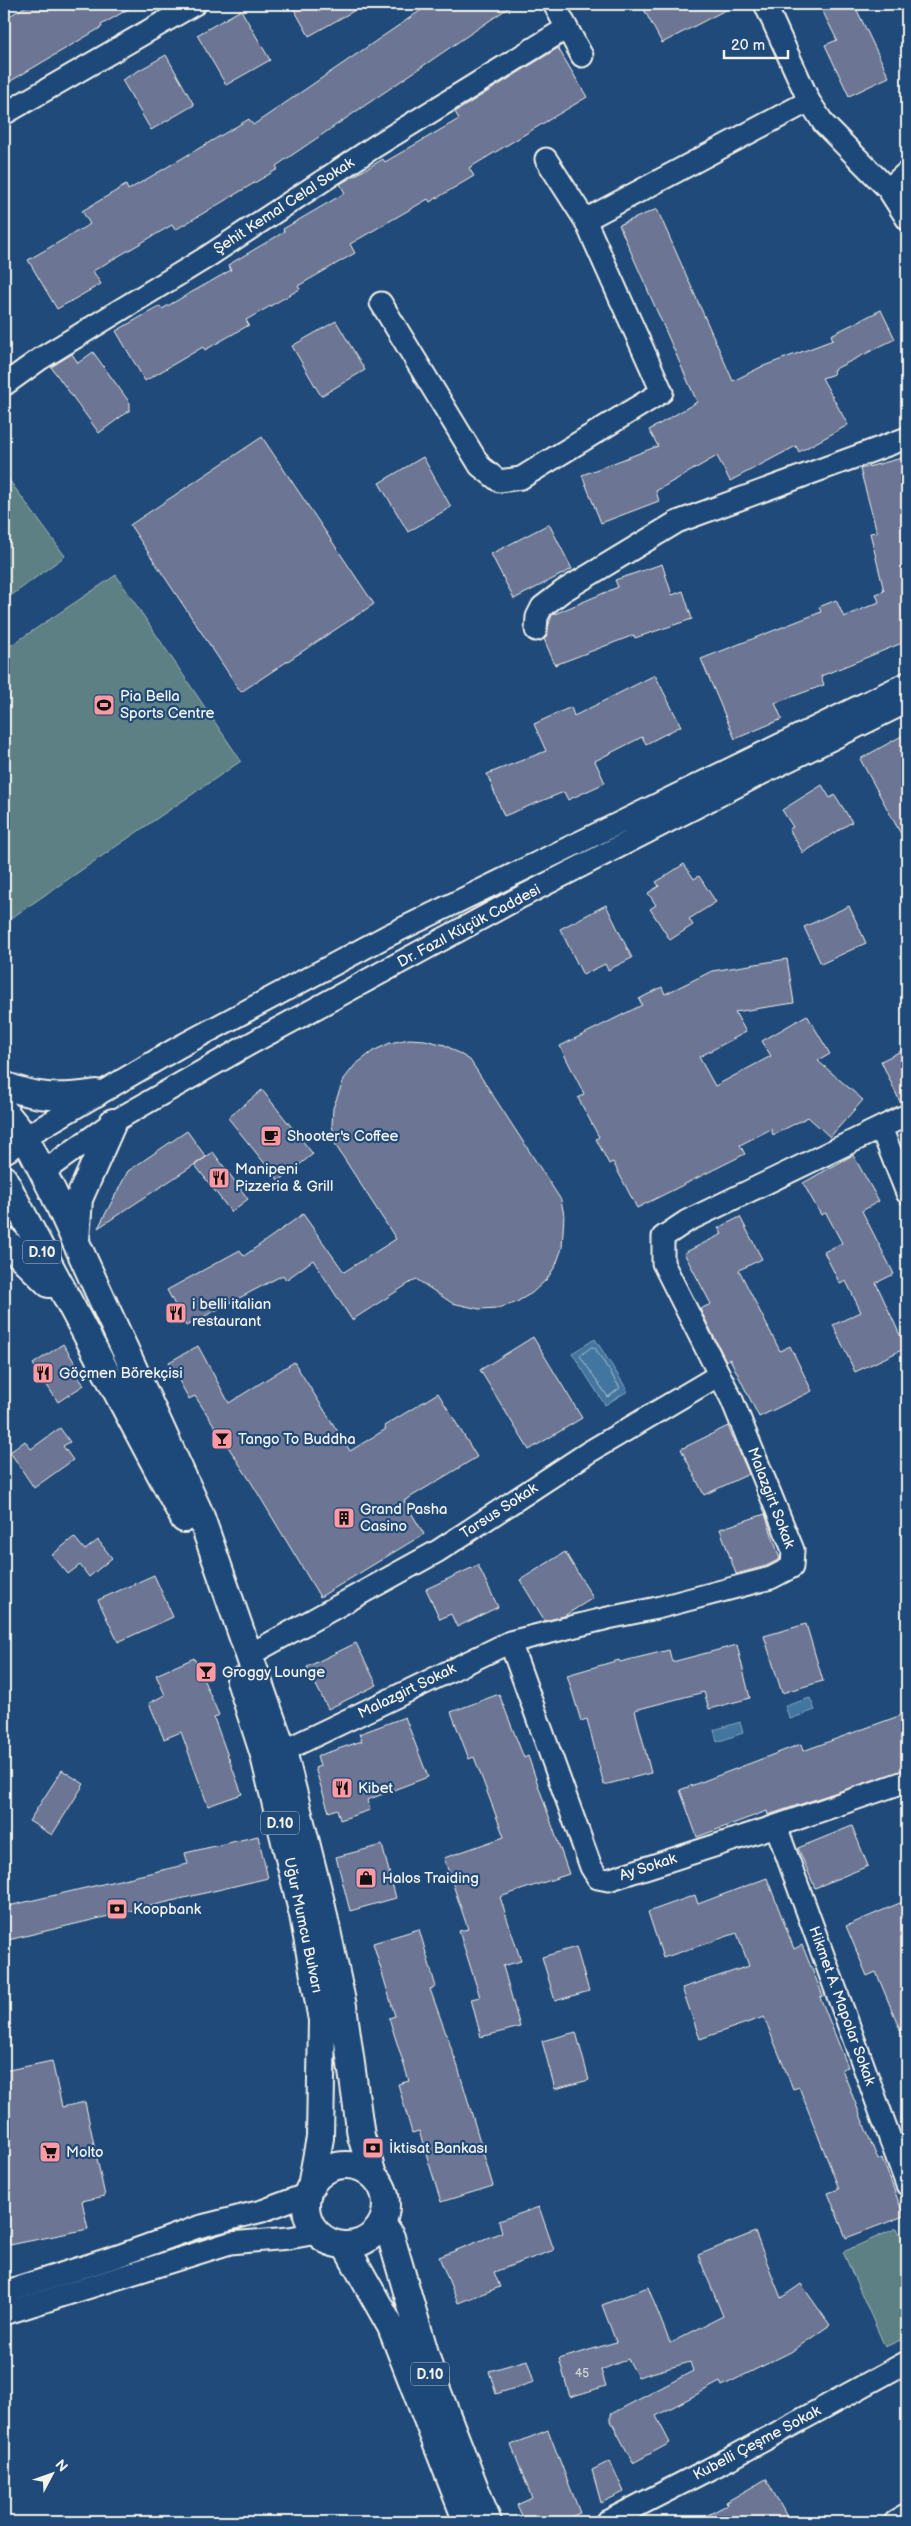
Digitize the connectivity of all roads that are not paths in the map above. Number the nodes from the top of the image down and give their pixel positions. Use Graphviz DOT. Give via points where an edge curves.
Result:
graph roads {
  1 [pos="195,4"];
  2 [pos="554,4"];
  3 [pos="766,4"];
  4 [pos="565,28"];
  5 [pos="582,56"];
  6 [pos="809,101"];
  7 [pos="4,114"];
  8 [pos="546,159"];
  9 [pos="907,172"];
  10 [pos="888,189"];
  11 [pos="907,219"];
  12 [pos="585,220"];
  13 [pos="381,303"];
  14 [pos="4,385"];
  15 [pos="907,438"];
  16 [pos="536,630"];
  17 [pos="907,683"];
  18 [pos="907,702"];
  19 [pos="4,1085"];
  20 [pos="96,1093"];
  21 [pos="4,1111"];
  22 [pos="907,1115"];
  23 [pos="113,1122"];
  24 [pos="881,1128"];
  25 [pos="14,1143"];
  26 [pos="43,1172"];
  27 [pos="6,1188"];
  28 [pos="907,1193"];
  29 [pos="4,1240"];
  30 [pos="76,1241"];
  31 [pos="75,1312"];
  32 [pos="719,1375"];
  33 [pos="171,1474"];
  34 [pos="510,1642"];
  35 [pos="250,1654"];
  36 [pos="283,1751"];
  37 [pos="907,1781"];
  38 [pos="776,1826"];
  39 [pos="373,2175"];
  40 [pos="907,2186"];
  41 [pos="309,2190"];
  42 [pos="382,2223"];
  43 [pos="317,2233"];
  44 [pos="151,2244"];
  45 [pos="345,2245"];
  46 [pos="156,2266"];
  47 [pos="4,2292"];
  48 [pos="4,2314"];
  49 [pos="907,2362"];
  50 [pos="907,2515"];
  51 [pos="466,2522"];
  52 [pos="488,2522"];
  53 [pos="606,2522"];
  54 [pos="895,2522"];
  1 -- 7 [label="street"];
  2 -- 4 [label="street"];
  3 -- 6 [label="street"];
  4 -- 5 [label="street"];
  4 -- 14 [label="street, Şehit Kemal Celal Sokak" via="374,147 208,257 40,359"];
  6 -- 10 [label="street" via="824,124"];
  6 -- 12 [label="street"];
  8 -- 12 [label="street"];
  9 -- 10 [label="street"];
  10 -- 11 [label="street"];
  12 -- 13 [label="street" via="662,392 521,478 499,481 480,466"];
  15 -- 16 [label="street" via="677,522 542,607 536,617"];
  17 -- 20 [label="street" via="483,888"];
  18 -- 23 [label="street, Dr. Fazıl Küçük Caddesi" via="518,899"];
  19 -- 20 [label="main road" via="27,1095 59,1098"];
  20 -- 25 [label="street"];
  21 -- 25 [label="main road"];
  22 -- 24 [label="street, Malazgirt Sokak"];
  23 -- 26 [label="street, Dr. Fazıl Küçük Caddesi"];
  23 -- 30 [label="main road" via="79,1200"];
  24 -- 28 [label="street"];
  24 -- 32 [label="street, Malazgirt Sokak" via="687,1221 663,1237 663,1263"];
  25 -- 26 [label="main road, D.10"];
  26 -- 27 [label="main road"];
  26 -- 30 [label="main road, D.10"];
  27 -- 31 [label="main road, D.10"];
  29 -- 31 [label="main road"];
  30 -- 33 [label="main road, D.10"];
  31 -- 33 [label="main road, D.10"];
  32 -- 34 [label="street, Malazgirt Sokak" via="793,1550 792,1567 771,1578"];
  32 -- 35 [label="street, Tarsus Sokak" via="589,1452 438,1550"];
  33 -- 35 [label="main road, Uğur Mumcu Bulvarı / D.10" via="200,1514"];
  33 -- 41 [label="main road, Uğur Mumcu Bulvarı / D.10" via="263,1752 302,1915 322,2020 320,2138"];
  34 -- 36 [label="street, Malazgirt Sokak"];
  34 -- 38 [label="street, Ay Sokak" via="591,1867 598,1878 608,1880"];
  35 -- 36 [label="main road, Uğur Mumcu Bulvarı / D.10"];
  36 -- 39 [label="main road, Uğur Mumcu Bulvarı / D.10" via="327,1930 343,2006 361,2136"];
  37 -- 38 [label="street, Ay Sokak"];
  38 -- 40 [label="street, Hikmet A. Mapolar Sokak"];
  39 -- 41 [label="main road" via="354,2166 334,2166 320,2174"];
  39 -- 42 [label="main road, D.10" via="386,2203"];
  41 -- 43 [label="main road, D.10" via="307,2215"];
  41 -- 44 [label="street" via="262,2210"];
  42 -- 45 [label="main road" via="372,2235 358,2243"];
  42 -- 52 [label="main road, D.10" via="391,2237 432,2378"];
  43 -- 45 [label="main road" via="335,2244"];
  43 -- 46 [label="street" via="230,2244"];
  44 -- 46 [label="street"];
  44 -- 47 [label="street"];
  45 -- 51 [label="main road, D.10" via="391,2327"];
  46 -- 48 [label="street"];
  49 -- 53 [label="street, Kubelli Çeşme Sokak"];
  50 -- 54 [label="street"];
}
